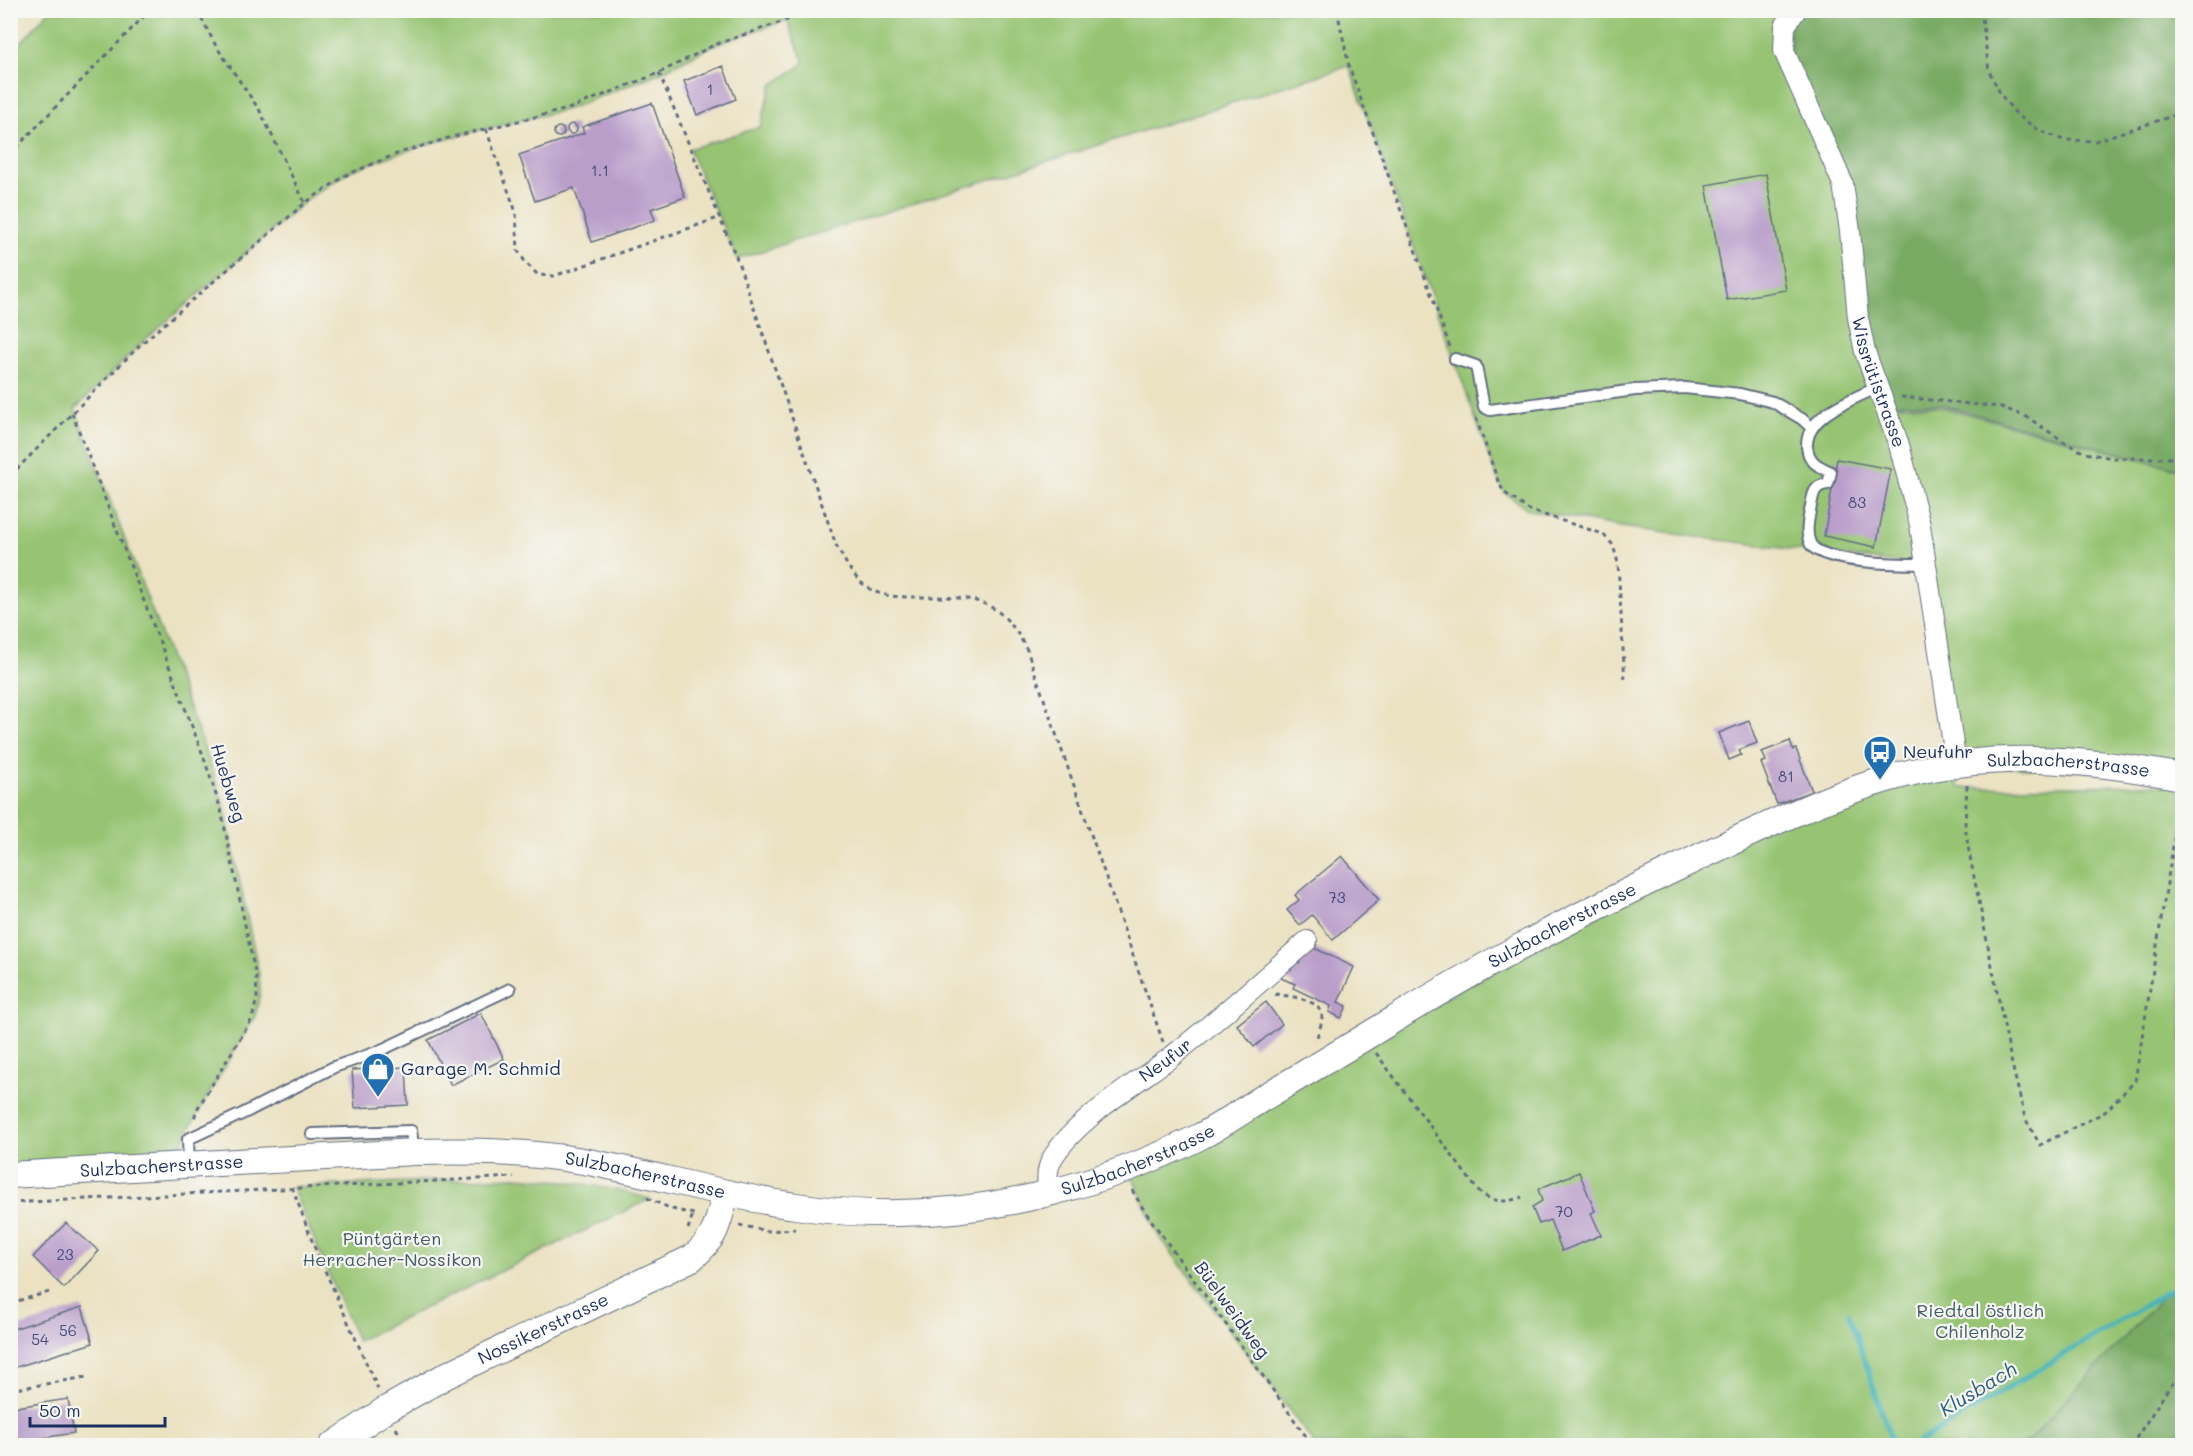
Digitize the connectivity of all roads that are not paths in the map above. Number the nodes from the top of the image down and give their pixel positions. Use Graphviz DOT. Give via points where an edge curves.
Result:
graph roads {
  1 [pos="1796,10"];
  2 [pos="1455,359"];
  3 [pos="1880,391"];
  4 [pos="1812,428"];
  5 [pos="1926,564"];
  6 [pos="1962,773"];
  7 [pos="2182,787"];
  8 [pos="1307,941"];
  9 [pos="510,989"];
  10 [pos="312,1134"];
  11 [pos="414,1152"];
  12 [pos="189,1166"];
  13 [pos="10,1175"];
  14 [pos="726,1193"];
  15 [pos="1048,1193"];
  16 [pos="333,1446"];
  1 -- 3 [label="street, Wissrütistrasse" via="1785,26 1784,51 1843,184 1858,318 1865,352"];
  2 -- 4 [label="lane" via="1476,366 1481,400 1490,410 1635,390 1685,388 1773,402"];
  3 -- 4 [label="lane" via="1825,414"];
  3 -- 5 [label="street, Wissrütistrasse" via="1910,484"];
  4 -- 5 [label="lane" via="1807,445 1812,462 1831,472 1828,484 1814,491 1808,531 1812,547 1839,557"];
  5 -- 6 [label="street, Wissrütistrasse"];
  6 -- 7 [label="street, Sulzbacherstrasse" via="2025,759 2077,760 2130,767"];
  6 -- 15 [label="street, Sulzbacherstrasse" via="1880,781 1778,821 1620,894 1499,957 1201,1136 1129,1168"];
  8 -- 15 [label="street, Neufur" via="1225,1014 1083,1124 1049,1164"];
  9 -- 12 [label="lane" via="377,1052 334,1067 188,1139"];
  10 -- 11 [label="lane" via="411,1131"];
  11 -- 12 [label="street, Sulzbacherstrasse"];
  11 -- 14 [label="street, Sulzbacherstrasse" via="475,1150 531,1154"];
  12 -- 13 [label="street, Sulzbacherstrasse"];
  14 -- 15 [label="street, Sulzbacherstrasse" via="795,1206 905,1214 1006,1203"];
  14 -- 16 [label="street, Nossikerstrasse" via="715,1233 692,1258 447,1375 385,1410"];
}
